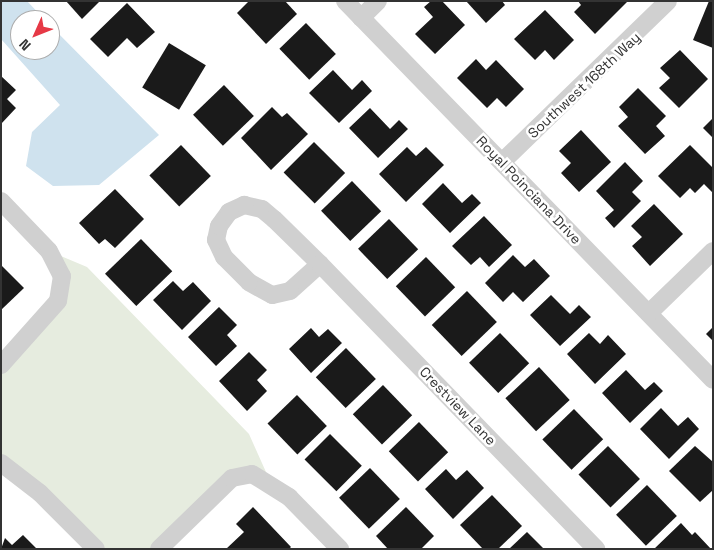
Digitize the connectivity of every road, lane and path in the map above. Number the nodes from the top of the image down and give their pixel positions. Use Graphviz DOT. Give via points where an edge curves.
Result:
graph roads {
  1 [pos="345,1"];
  2 [pos="378,1"];
  3 [pos="667,5"];
  4 [pos="361,18"];
  5 [pos="502,162"];
  6 [pos="1,201"];
  7 [pos="713,251"];
  8 [pos="320,264"];
  9 [pos="649,313"];
  10 [pos="1,364"];
  11 [pos="713,380"];
  12 [pos="1,463"];
  13 [pos="96,549"];
  14 [pos="159,549"];
  15 [pos="340,549"];
  16 [pos="596,549"];
  1 -- 4 [label="street, Royal Poinciana Drive"];
  2 -- 4 [label="street"];
  3 -- 5 [label="street, Southwest 168th Way"];
  4 -- 5 [label="street, Royal Poinciana Drive"];
  5 -- 9 [label="street, Royal Poinciana Drive"];
  6 -- 10 [label="street" via="49,251 62,276 58,301"];
  7 -- 9 [label="street"];
  8 -- 8 [label="street, Crestview Lane" via="262,209 235,207 219,226 216,240 224,258 249,282 272,295 290,292"];
  8 -- 16 [label="street, Crestview Lane"];
  9 -- 11 [label="street, Royal Poinciana Drive"];
  12 -- 13 [label="street" via="40,494"];
  14 -- 15 [label="street" via="232,478 252,474 289,496"];
}
